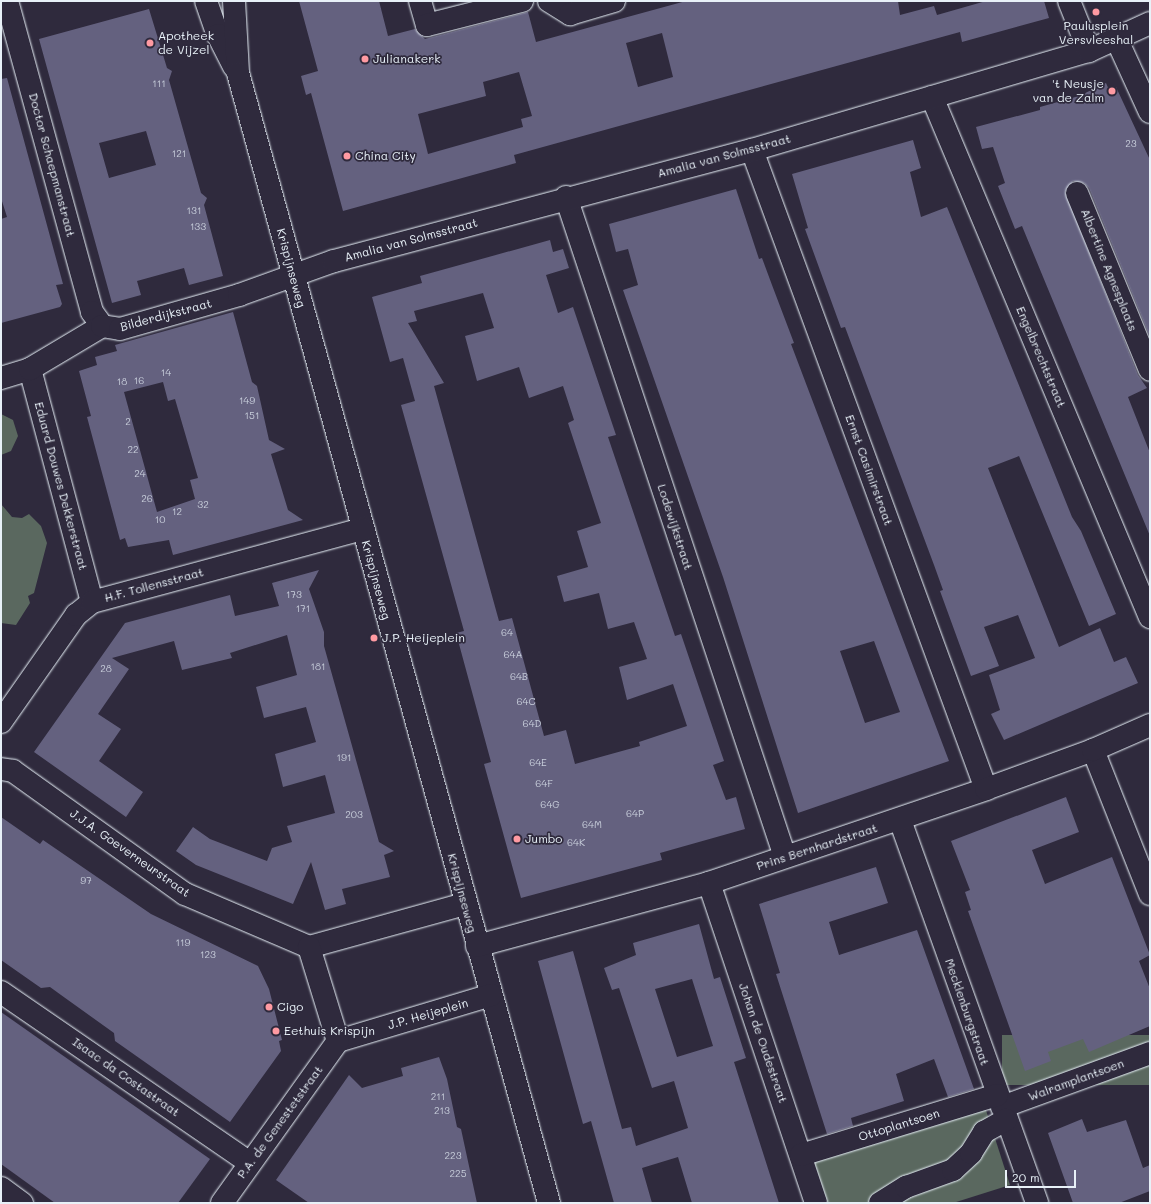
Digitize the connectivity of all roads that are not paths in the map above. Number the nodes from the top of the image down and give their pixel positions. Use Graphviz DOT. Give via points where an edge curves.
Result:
graph roads {
  1 [pos="7,1"];
  2 [pos="206,1"];
  3 [pos="234,1"];
  4 [pos="420,1"];
  5 [pos="522,1"];
  6 [pos="549,1"];
  7 [pos="614,1"];
  8 [pos="1069,1"];
  9 [pos="1150,23"];
  10 [pos="1117,40"];
  11 [pos="1089,51"];
  12 [pos="238,73"];
  13 [pos="932,97"];
  14 [pos="1150,112"];
  15 [pos="752,150"];
  16 [pos="1077,193"];
  17 [pos="566,197"];
  18 [pos="293,276"];
  19 [pos="102,326"];
  20 [pos="30,369"];
  21 [pos="1150,370"];
  22 [pos="1,378"];
  23 [pos="362,529"];
  24 [pos="92,602"];
  25 [pos="1150,617"];
  26 [pos="1,722"];
  27 [pos="1150,725"];
  28 [pos="1093,750"];
  29 [pos="1,769"];
  30 [pos="986,789"];
  31 [pos="900,820"];
  32 [pos="785,857"];
  33 [pos="709,883"];
  34 [pos="1150,894"];
  35 [pos="465,904"];
  36 [pos="477,946"];
  37 [pos="309,947"];
  38 [pos="1,992"];
  39 [pos="491,995"];
  40 [pos="338,1041"];
  41 [pos="1150,1053"];
  42 [pos="1002,1107"];
  43 [pos="801,1155"];
  44 [pos="250,1163"];
  45 [pos="1,1188"];
  46 [pos="228,1201"];
  47 [pos="22,1203"];
  48 [pos="549,1203"];
  49 [pos="816,1203"];
  50 [pos="880,1203"];
  51 [pos="1037,1203"];
  1 -- 19 [label="street, Doctor Schaepmanstraat" via="92,312"];
  2 -- 12 [label="street, Krispijnseweg" via="218,35"];
  3 -- 12 [label="street, Krispijnseweg"];
  4 -- 5 [label="street" via="427,25"];
  6 -- 7 [label="street" via="570,14"];
  8 -- 11 [label="street"];
  9 -- 10 [label="street, Amalia van Solmsstraat"];
  10 -- 11 [label="street, Amalia van Solmsstraat"];
  10 -- 14 [label="street"];
  11 -- 13 [label="street, Amalia van Solmsstraat"];
  12 -- 18 [label="street, Krispijnseweg"];
  13 -- 15 [label="street, Amalia van Solmsstraat"];
  13 -- 25 [label="street, Engelbrechtstraat"];
  15 -- 17 [label="street, Amalia van Solmsstraat"];
  15 -- 30 [label="street, Ernst Casimirstraat"];
  16 -- 21 [label="street, Albertine Agnesplaats"];
  17 -- 18 [label="street, Amalia van Solmsstraat" via="334,261"];
  17 -- 32 [label="street, Lodewijkstraat"];
  18 -- 19 [label="street, Bilderdijkstraat" via="120,329"];
  18 -- 23 [label="street, Krispijnseweg"];
  19 -- 20 [label="street, Bilderdijkstraat"];
  20 -- 22 [label="street, Bilderdijkstraat"];
  20 -- 24 [label="street, Eduard Douwes Dekkerstraat"];
  23 -- 24 [label="street, H.F. Tollensstraat"];
  23 -- 35 [label="street, Krispijnseweg"];
  24 -- 26 [label="street, H.F. Tollensstraat" via="76,615"];
  27 -- 28 [label="street, Prins Bernhardstraat"];
  28 -- 30 [label="street, Prins Bernhardstraat"];
  28 -- 34 [label="street"];
  29 -- 37 [label="street, J.J.A. Goeverneurstraat" via="13,771 185,894"];
  30 -- 31 [label="street, Prins Bernhardstraat"];
  31 -- 32 [label="street, Prins Bernhardstraat"];
  31 -- 42 [label="street, Mecklenburgstraat"];
  32 -- 33 [label="street, Prins Bernhardstraat"];
  33 -- 36 [label="street, Prins Bernhardstraat"];
  33 -- 43 [label="street, Johan de Oudestraat"];
  35 -- 36 [label="street, Krispijnseweg"];
  35 -- 37 [label="street"];
  36 -- 39 [label="street, Krispijnseweg"];
  37 -- 40 [label="street"];
  38 -- 44 [label="street, Isaac da Costastraat"];
  39 -- 40 [label="street, J.P. Heijeplein"];
  39 -- 48 [label="street, Krispijnseweg"];
  40 -- 44 [label="street, P.A. de Genestetstraat"];
  41 -- 42 [label="street, Walramplantsoen"];
  42 -- 43 [label="street, Ottoplantsoen"];
  42 -- 50 [label="street" via="971,1153 953,1170 906,1187"];
  42 -- 51 [label="street, Mecklenburgstraat"];
  43 -- 49 [label="street, Johan de Oudestraat"];
  44 -- 46 [label="street, P.A. de Genestetstraat"];
  45 -- 47 [label="street"];
}
